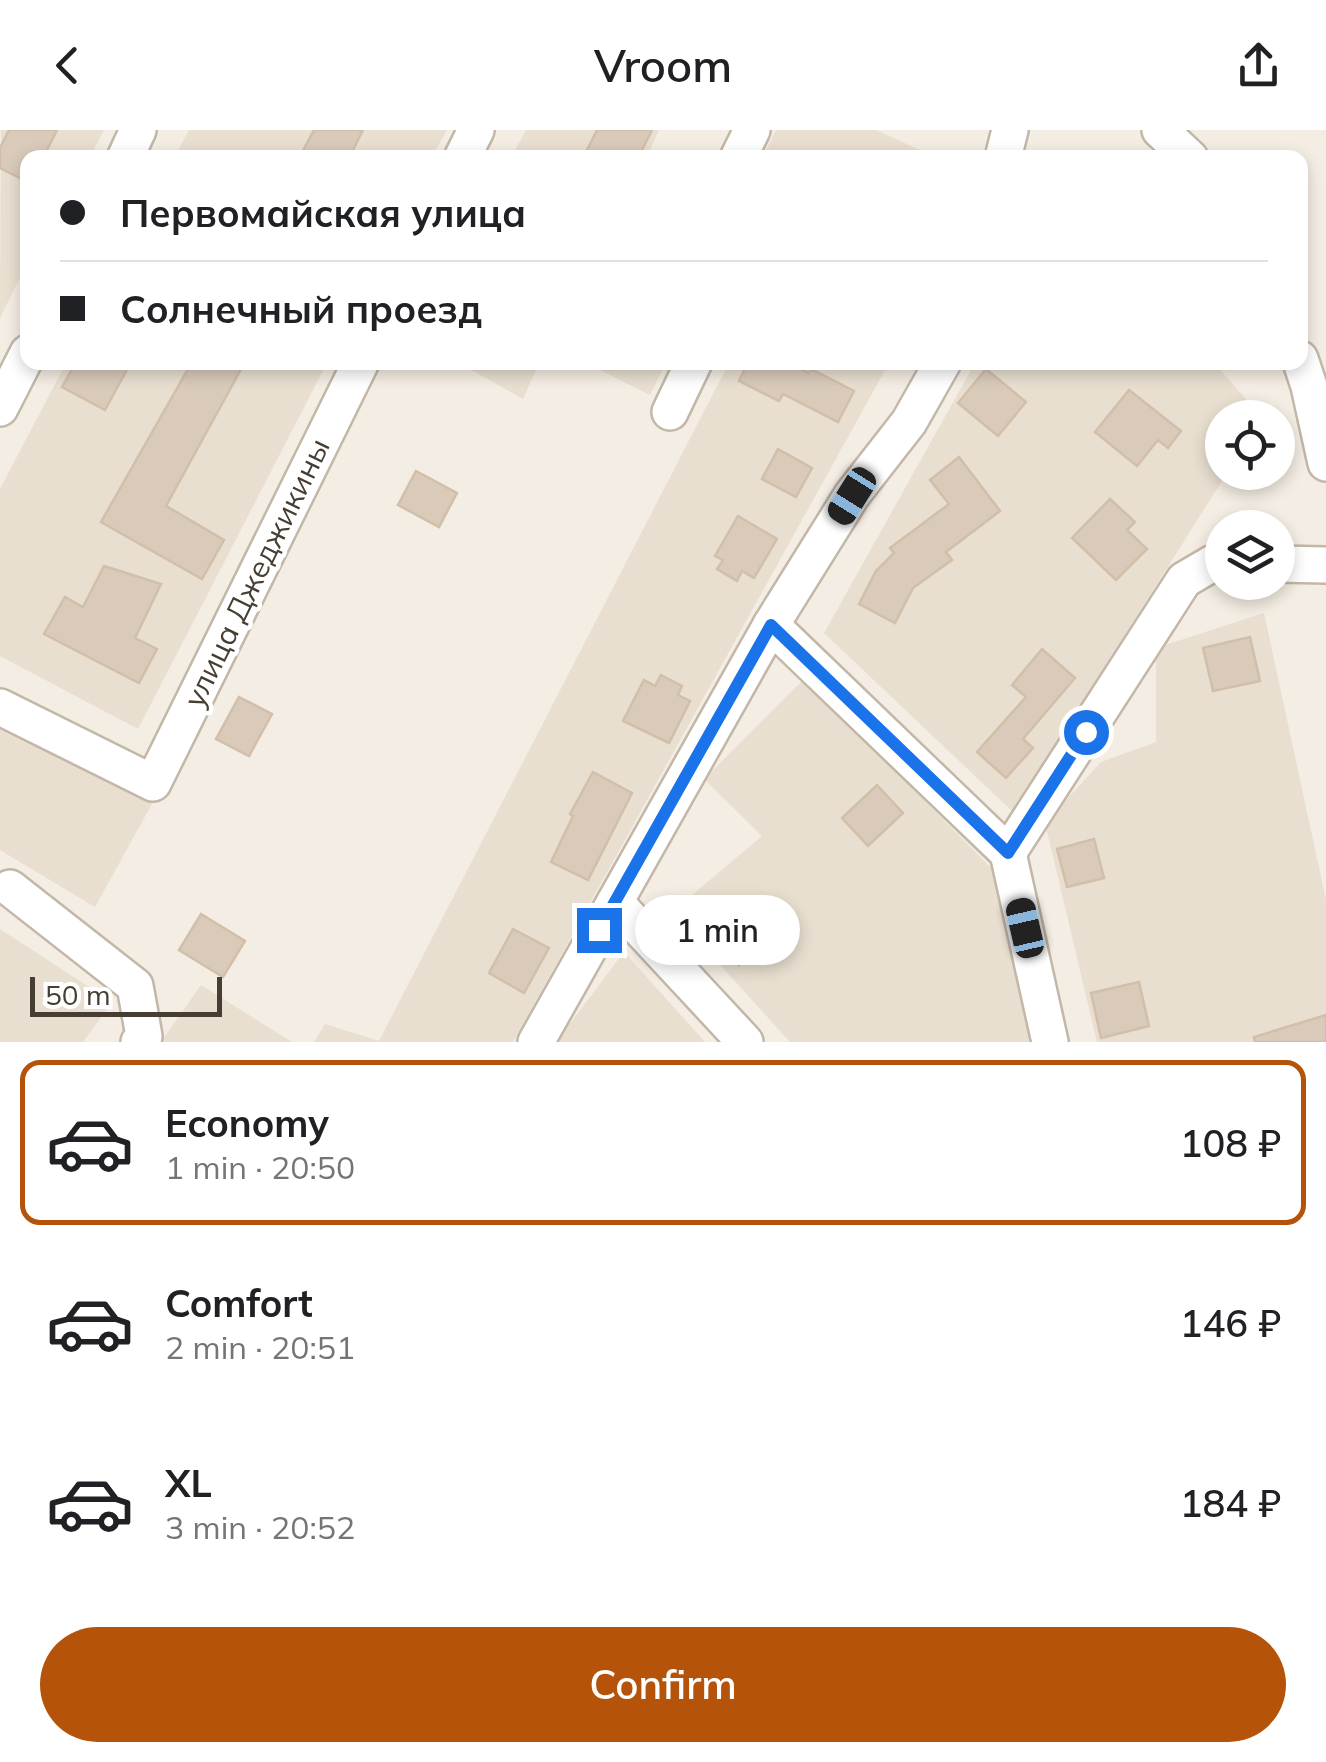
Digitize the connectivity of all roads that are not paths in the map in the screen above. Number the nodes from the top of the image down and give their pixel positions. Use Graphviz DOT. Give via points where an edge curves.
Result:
graph roads {
  1 [pos="1160,130"];
  2 [pos="1181,150"];
  3 [pos="20,369"];
  4 [pos="357,370"];
  5 [pos="690,370"];
  6 [pos="938,370"];
  7 [pos="1312,377"];
  8 [pos="0,408"];
  9 [pos="670,412"];
  10 [pos="1326,463"];
  11 [pos="1295,564"];
  12 [pos="1326,565"];
  13 [pos="1205,568"];
  14 [pos="771,625"];
  15 [pos="0,707"];
  16 [pos="1008,853"];
  17 [pos="10,888"];
  18 [pos="615,902"];
  19 [pos="139,1042"];
  20 [pos="536,1042"];
  21 [pos="745,1042"];
  22 [pos="1050,1042"];
  1 -- 2 [label="street"];
  3 -- 8 [label="street"];
  4 -- 15 [label="street, улица Джеджикины" via="153,783"];
  5 -- 9 [label="street"];
  6 -- 14 [label="street"];
  7 -- 10 [label="street"];
  11 -- 12 [label="street"];
  13 -- 16 [label="street" via="1184,580"];
  14 -- 16 [label="street"];
  14 -- 18 [label="street"];
  16 -- 22 [label="street"];
  17 -- 19 [label="street" via="135,986 144,1036"];
  18 -- 20 [label="street"];
  18 -- 21 [label="street"];
}
